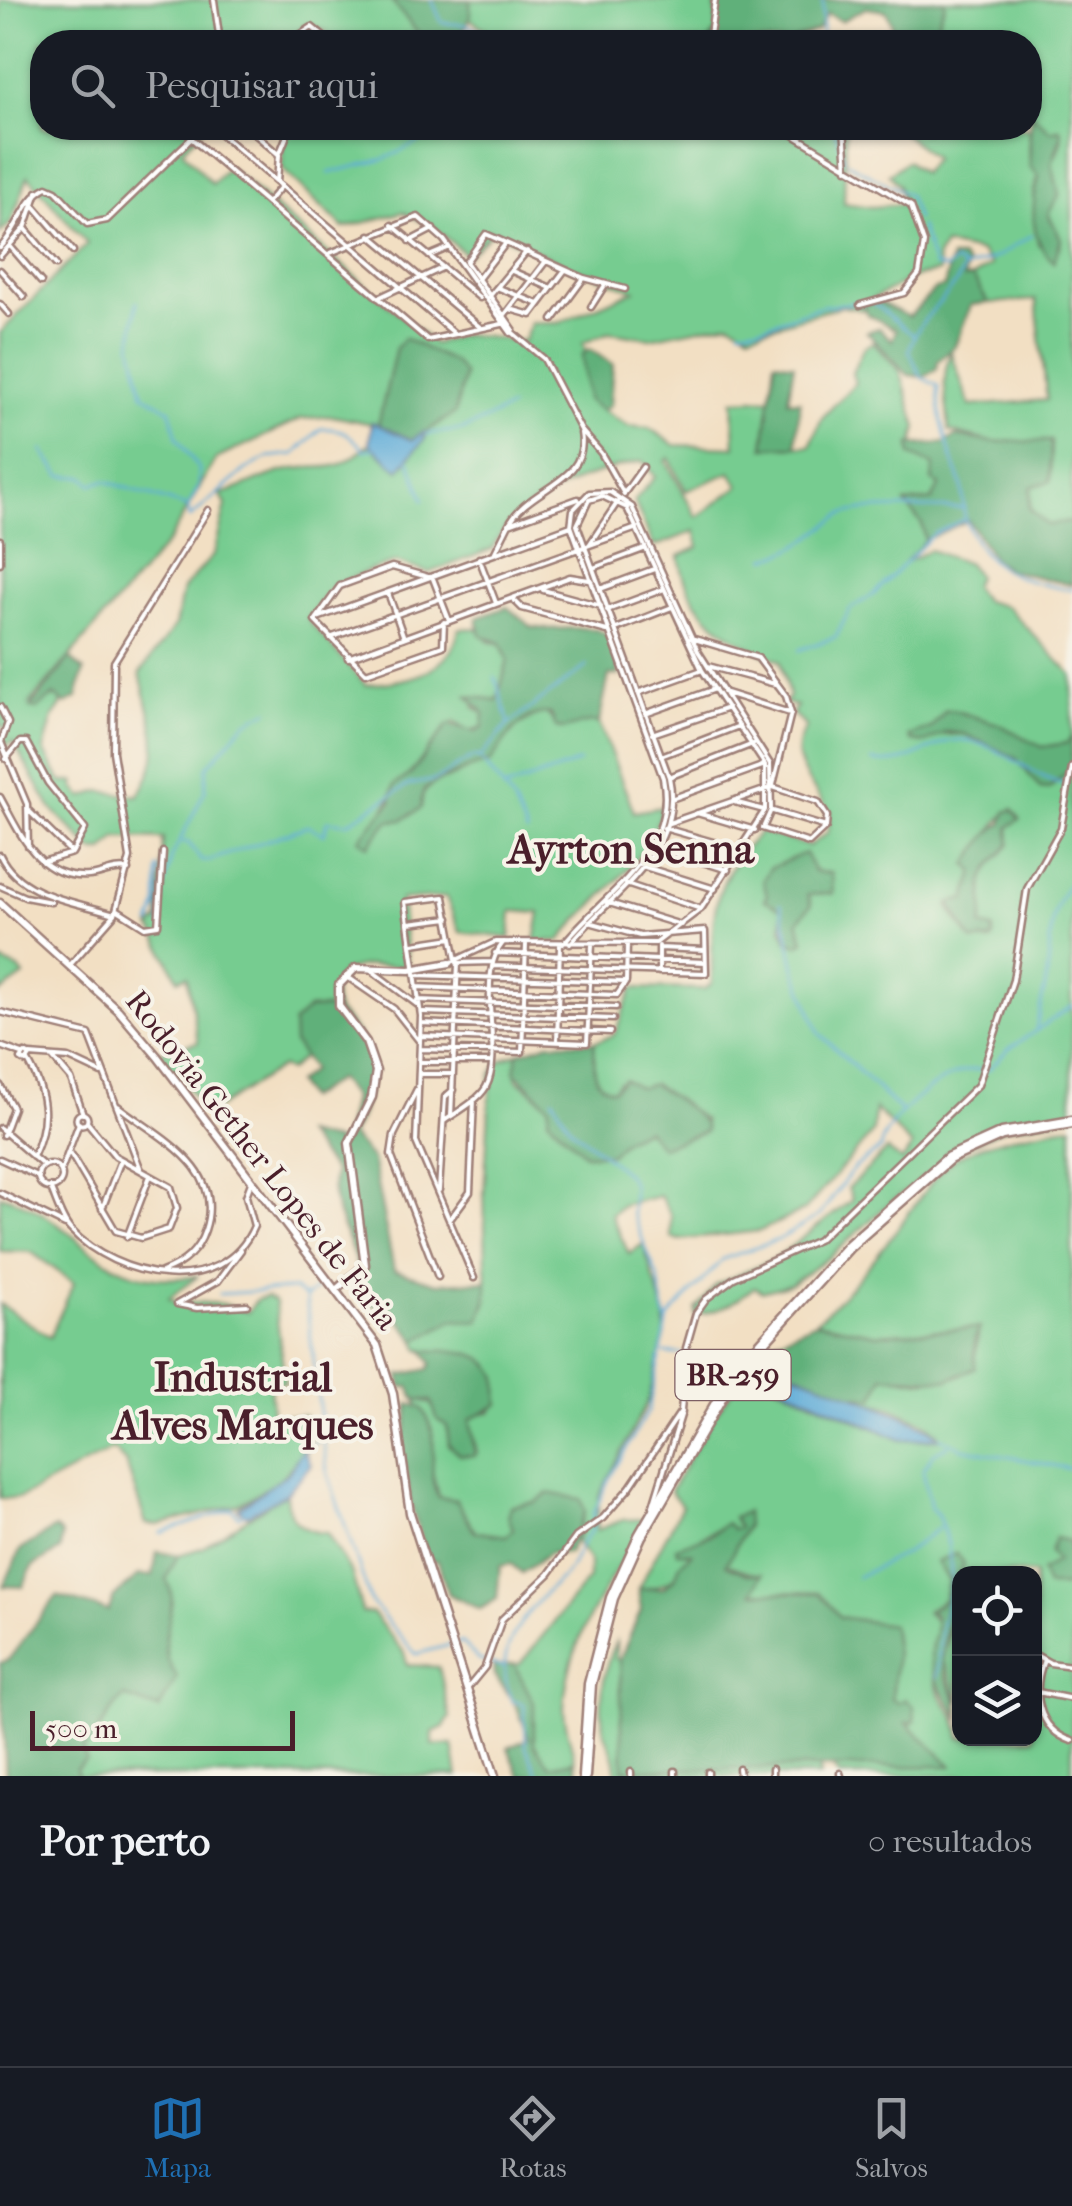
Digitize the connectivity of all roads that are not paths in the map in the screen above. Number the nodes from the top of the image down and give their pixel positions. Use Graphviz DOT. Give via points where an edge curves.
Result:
graph roads {
  1 [pos="214,0"];
  2 [pos="715,0"];
  3 [pos="218,30"];
  4 [pos="711,30"];
  5 [pos="190,140"];
  6 [pos="194,140"];
  7 [pos="228,140"];
  8 [pos="262,140"];
  9 [pos="285,140"];
  10 [pos="801,140"];
  11 [pos="845,140"];
  12 [pos="279,155"];
  13 [pos="847,169"];
  14 [pos="279,184"];
  15 [pos="38,192"];
  16 [pos="268,203"];
  17 [pos="34,206"];
  18 [pos="392,225"];
  19 [pos="24,228"];
  20 [pos="434,229"];
  21 [pos="370,234"];
  22 [pos="410,241"];
  23 [pos="506,242"];
  24 [pos="348,244"];
  25 [pos="10,246"];
  26 [pos="0,248"];
  27 [pos="449,248"];
  28 [pos="72,252"];
  29 [pos="527,252"];
  30 [pos="328,254"];
  31 [pos="0,256"];
  32 [pos="430,256"];
  33 [pos="546,261"];
  34 [pos="56,266"];
  35 [pos="442,268"];
  36 [pos="0,270"];
  37 [pos="512,270"];
  38 [pos="565,270"];
  39 [pos="420,278"];
  40 [pos="478,278"];
  41 [pos="584,278"];
  42 [pos="531,280"];
  43 [pos="41,282"];
  44 [pos="605,285"];
  45 [pos="400,288"];
  46 [pos="499,288"];
  47 [pos="551,288"];
  48 [pos="625,289"];
  49 [pos="519,296"];
  50 [pos="24,297"];
  51 [pos="378,298"];
  52 [pos="487,298"];
  53 [pos="0,304"];
  54 [pos="538,304"];
  55 [pos="860,306"];
  56 [pos="591,307"];
  57 [pos="510,309"];
  58 [pos="8,314"];
  59 [pos="502,320"];
  60 [pos="554,320"];
  61 [pos="481,328"];
  62 [pos="454,334"];
  63 [pos="580,430"];
  64 [pos="643,466"];
  65 [pos="581,498"];
  66 [pos="621,498"];
  67 [pos="208,510"];
  68 [pos="509,524"];
  69 [pos="571,526"];
  70 [pos="638,527"];
  71 [pos="0,540"];
  72 [pos="584,546"];
  73 [pos="646,548"];
  74 [pos="496,552"];
  75 [pos="479,558"];
  76 [pos="0,563"];
  77 [pos="592,568"];
  78 [pos="654,568"];
  79 [pos="430,576"];
  80 [pos="487,581"];
  81 [pos="592,581"];
  82 [pos="539,588"];
  83 [pos="664,588"];
  84 [pos="598,590"];
  85 [pos="388,592"];
  86 [pos="441,598"];
  87 [pos="512,598"];
  88 [pos="496,604"];
  89 [pos="600,606"];
  90 [pos="674,606"];
  91 [pos="608,610"];
  92 [pos="396,614"];
  93 [pos="316,618"];
  94 [pos="447,621"];
  95 [pos="612,630"];
  96 [pos="404,636"];
  97 [pos="330,638"];
  98 [pos="692,638"];
  99 [pos="696,652"];
  100 [pos="348,658"];
  101 [pos="704,668"];
  102 [pos="776,684"];
  103 [pos="719,691"];
  104 [pos="638,693"];
  105 [pos="0,707"];
  106 [pos="728,708"];
  107 [pos="791,713"];
  108 [pos="646,714"];
  109 [pos="739,726"];
  110 [pos="652,734"];
  111 [pos="1,742"];
  112 [pos="754,743"];
  113 [pos="661,756"];
  114 [pos="6,760"];
  115 [pos="765,766"];
  116 [pos="1072,767"];
  117 [pos="669,777"];
  118 [pos="771,786"];
  119 [pos="0,797"];
  120 [pos="671,799"];
  121 [pos="731,802"];
  122 [pos="768,810"];
  123 [pos="28,811"];
  124 [pos="697,814"];
  125 [pos="665,826"];
  126 [pos="826,826"];
  127 [pos="758,828"];
  128 [pos="659,849"];
  129 [pos="741,850"];
  130 [pos="29,851"];
  131 [pos="164,852"];
  132 [pos="72,853"];
  133 [pos="0,854"];
  134 [pos="42,862"];
  135 [pos="645,868"];
  136 [pos="128,870"];
  137 [pos="728,870"];
  138 [pos="626,884"];
  139 [pos="0,886"];
  140 [pos="715,889"];
  141 [pos="52,902"];
  142 [pos="606,902"];
  143 [pos="0,903"];
  144 [pos="701,909"];
  145 [pos="116,912"];
  146 [pos="449,918"];
  147 [pos="588,922"];
  148 [pos="407,924"];
  149 [pos="680,925"];
  150 [pos="668,934"];
  151 [pos="452,938"];
  152 [pos="504,942"];
  153 [pos="526,943"];
  154 [pos="412,944"];
  155 [pos="561,944"];
  156 [pos="570,944"];
  157 [pos="592,945"];
  158 [pos="659,945"];
  159 [pos="627,946"];
  160 [pos="706,950"];
  161 [pos="495,953"];
  162 [pos="525,954"];
  163 [pos="558,955"];
  164 [pos="592,957"];
  165 [pos="626,959"];
  166 [pos="660,960"];
  167 [pos="455,962"];
  168 [pos="706,962"];
  169 [pos="492,964"];
  170 [pos="70,965"];
  171 [pos="525,967"];
  172 [pos="369,968"];
  173 [pos="558,968"];
  174 [pos="592,969"];
  175 [pos="626,970"];
  176 [pos="416,972"];
  177 [pos="659,973"];
  178 [pos="345,975"];
  179 [pos="458,977"];
  180 [pos="492,978"];
  181 [pos="524,979"];
  182 [pos="558,980"];
  183 [pos="591,981"];
  184 [pos="626,982"];
  185 [pos="416,986"];
  186 [pos="457,988"];
  187 [pos="492,990"];
  188 [pos="524,991"];
  189 [pos="558,992"];
  190 [pos="590,993"];
  191 [pos="457,1002"];
  192 [pos="491,1002"];
  193 [pos="524,1003"];
  194 [pos="557,1004"];
  195 [pos="419,1006"];
  196 [pos="591,1006"];
  197 [pos="616,1007"];
  198 [pos="0,1012"];
  199 [pos="456,1013"];
  200 [pos="491,1014"];
  201 [pos="524,1015"];
  202 [pos="557,1017"];
  203 [pos="591,1018"];
  204 [pos="614,1019"];
  205 [pos="421,1023"];
  206 [pos="456,1025"];
  207 [pos="490,1026"];
  208 [pos="523,1028"];
  209 [pos="556,1028"];
  210 [pos="590,1030"];
  211 [pos="610,1032"];
  212 [pos="454,1038"];
  213 [pos="490,1038"];
  214 [pos="420,1039"];
  215 [pos="523,1040"];
  216 [pos="557,1042"];
  217 [pos="0,1046"];
  218 [pos="420,1049"];
  219 [pos="454,1049"];
  220 [pos="489,1051"];
  221 [pos="51,1056"];
  222 [pos="28,1058"];
  223 [pos="420,1062"];
  224 [pos="453,1062"];
  225 [pos="490,1062"];
  226 [pos="420,1074"];
  227 [pos="453,1074"];
  228 [pos="104,1076"];
  229 [pos="0,1085"];
  230 [pos="420,1085"];
  231 [pos="453,1090"];
  232 [pos="474,1100"];
  233 [pos="117,1105"];
  234 [pos="83,1114"];
  235 [pos="451,1116"];
  236 [pos="444,1121"];
  237 [pos="87,1122"];
  238 [pos="1072,1122"];
  239 [pos="79,1124"];
  240 [pos="2,1132"];
  241 [pos="70,1153"];
  242 [pos="32,1156"];
  243 [pos="0,1159"];
  244 [pos="121,1160"];
  245 [pos="44,1166"];
  246 [pos="141,1170"];
  247 [pos="61,1171"];
  248 [pos="150,1174"];
  249 [pos="39,1177"];
  250 [pos="252,1180"];
  251 [pos="50,1187"];
  252 [pos="0,1193"];
  253 [pos="439,1193"];
  254 [pos="102,1210"];
  255 [pos="450,1219"];
  256 [pos="68,1228"];
  257 [pos="127,1237"];
  258 [pos="244,1246"];
  259 [pos="157,1274"];
  260 [pos="438,1276"];
  261 [pos="474,1278"];
  262 [pos="336,1289"];
  263 [pos="191,1295"];
  264 [pos="247,1304"];
  265 [pos="190,1308"];
  266 [pos="681,1410"];
  267 [pos="651,1517"];
  268 [pos="1037,1656"];
  269 [pos="1044,1660"];
  270 [pos="1072,1666"];
  271 [pos="1042,1668"];
  272 [pos="466,1690"];
  273 [pos="1042,1694"];
  274 [pos="1072,1699"];
  275 [pos="1042,1707"];
  276 [pos="1072,1741"];
  277 [pos="740,1769"];
  278 [pos="772,1769"];
  279 [pos="495,1776"];
  280 [pos="584,1776"];
  281 [pos="740,1776"];
  282 [pos="772,1776"];
  1 -- 3 [label="street"];
  2 -- 4 [label="street"];
  5 -- 15 [label="street" via="99,225 86,224 51,188"];
  6 -- 16 [label="street"];
  7 -- 14 [label="street"];
  8 -- 12 [label="street"];
  9 -- 12 [label="street"];
  10 -- 13 [label="street"];
  11 -- 13 [label="street"];
  12 -- 14 [label="street"];
  13 -- 55 [label="street" via="906,200 924,244 923,266 910,288"];
  14 -- 16 [label="street"];
  14 -- 24 [label="street"];
  15 -- 17 [label="street"];
  15 -- 26 [label="street"];
  16 -- 30 [label="street"];
  17 -- 19 [label="street"];
  17 -- 28 [label="street"];
  18 -- 20 [label="street" via="414,216"];
  18 -- 21 [label="street"];
  18 -- 22 [label="street"];
  19 -- 25 [label="street"];
  19 -- 34 [label="street"];
  20 -- 22 [label="street"];
  20 -- 27 [label="street"];
  21 -- 24 [label="street"];
  21 -- 39 [label="street"];
  22 -- 32 [label="street"];
  23 -- 29 [label="street"];
  23 -- 40 [label="street"];
  23 -- 40 [label="street" via="484,235 467,264"];
  24 -- 30 [label="street"];
  24 -- 45 [label="street"];
  25 -- 31 [label="street"];
  25 -- 43 [label="street"];
  27 -- 32 [label="street"];
  27 -- 52 [label="street"];
  29 -- 33 [label="street"];
  29 -- 37 [label="street"];
  30 -- 51 [label="street"];
  32 -- 35 [label="street"];
  33 -- 38 [label="street"];
  33 -- 42 [label="street"];
  35 -- 39 [label="street"];
  35 -- 52 [label="street" via="473,295"];
  36 -- 50 [label="street"];
  37 -- 42 [label="street"];
  37 -- 46 [label="street"];
  38 -- 41 [label="street"];
  38 -- 47 [label="street"];
  39 -- 45 [label="street"];
  39 -- 61 [label="street"];
  40 -- 52 [label="street"];
  41 -- 44 [label="street"];
  41 -- 60 [label="street"];
  42 -- 47 [label="street"];
  42 -- 49 [label="street"];
  44 -- 48 [label="street"];
  44 -- 56 [label="street"];
  45 -- 51 [label="street"];
  45 -- 62 [label="street"];
  46 -- 49 [label="street"];
  46 -- 52 [label="street"];
  47 -- 54 [label="street"];
  49 -- 54 [label="street"];
  49 -- 57 [label="street"];
  51 -- 62 [label="street" via="428,340"];
  52 -- 59 [label="street"];
  53 -- 58 [label="street"];
  54 -- 57 [label="street" via="529,316"];
  57 -- 59 [label="street"];
  59 -- 61 [label="street"];
  59 -- 63 [label="street" via="544,359"];
  61 -- 62 [label="street"];
  63 -- 66 [label="street" via="601,453"];
  63 -- 68 [label="street" via="583,448 575,469 526,500"];
  64 -- 66 [label="street"];
  65 -- 66 [label="street" via="596,490"];
  65 -- 68 [label="street"];
  65 -- 69 [label="street"];
  66 -- 70 [label="street"];
  66 -- 72 [label="street"];
  66 -- 72 [label="street" via="598,496 582,508 576,519"];
  67 -- 136 [label="street" via="114,662 111,723 131,842"];
  68 -- 74 [label="street"];
  69 -- 72 [label="street"];
  69 -- 74 [label="street"];
  70 -- 72 [label="street"];
  70 -- 73 [label="street"];
  70 -- 90 [label="street"];
  71 -- 76 [label="street"];
  72 -- 77 [label="street"];
  72 -- 80 [label="street"];
  72 -- 81 [label="street"];
  73 -- 77 [label="street"];
  73 -- 78 [label="street"];
  74 -- 75 [label="street"];
  75 -- 79 [label="street"];
  75 -- 80 [label="street"];
  77 -- 84 [label="street"];
  78 -- 83 [label="street"];
  78 -- 84 [label="street"];
  79 -- 85 [label="street"];
  79 -- 86 [label="street"];
  79 -- 93 [label="street" via="397,567 370,575 337,588"];
  80 -- 86 [label="street"];
  80 -- 88 [label="street"];
  81 -- 82 [label="street" via="573,577"];
  81 -- 84 [label="street"];
  82 -- 87 [label="street"];
  82 -- 89 [label="street"];
  83 -- 90 [label="street"];
  83 -- 91 [label="street"];
  84 -- 89 [label="street"];
  84 -- 91 [label="street"];
  85 -- 92 [label="street"];
  85 -- 93 [label="street"];
  86 -- 92 [label="street"];
  86 -- 94 [label="street"];
  87 -- 88 [label="street"];
  87 -- 95 [label="street" via="522,608"];
  88 -- 94 [label="street"];
  89 -- 95 [label="street"];
  90 -- 95 [label="street"];
  90 -- 98 [label="street"];
  90 -- 99 [label="street"];
  91 -- 95 [label="street"];
  92 -- 96 [label="street"];
  92 -- 97 [label="street"];
  93 -- 97 [label="street"];
  94 -- 96 [label="street"];
  94 -- 100 [label="street" via="443,646 370,673"];
  95 -- 104 [label="street"];
  95 -- 125 [label="street" via="663,778"];
  96 -- 100 [label="street"];
  97 -- 100 [label="street"];
  98 -- 99 [label="street"];
  98 -- 102 [label="street" via="758,658"];
  99 -- 101 [label="street"];
  101 -- 102 [label="street"];
  101 -- 103 [label="street"];
  101 -- 104 [label="street"];
  102 -- 107 [label="street"];
  103 -- 106 [label="street"];
  103 -- 107 [label="street"];
  103 -- 108 [label="street"];
  103 -- 112 [label="street"];
  104 -- 108 [label="street"];
  105 -- 111 [label="street" via="8,723"];
  106 -- 109 [label="street"];
  106 -- 110 [label="street"];
  107 -- 118 [label="street"];
  108 -- 110 [label="street"];
  109 -- 112 [label="street"];
  109 -- 113 [label="street"];
  110 -- 113 [label="street"];
  111 -- 114 [label="street"];
  112 -- 115 [label="street"];
  112 -- 117 [label="street"];
  112 -- 118 [label="street" via="770,764"];
  113 -- 117 [label="street"];
  114 -- 123 [label="street"];
  114 -- 132 [label="street" via="26,742 48,783 85,828"];
  115 -- 118 [label="street"];
  115 -- 120 [label="street"];
  116 -- 266 [label="street" via="1061,828 1027,889 1013,980 978,1086 818,1240 734,1278 706,1299 686,1348"];
  117 -- 120 [label="street"];
  118 -- 121 [label="street"];
  118 -- 122 [label="street"];
  118 -- 126 [label="street" via="818,802"];
  119 -- 130 [label="street"];
  120 -- 125 [label="street"];
  121 -- 122 [label="street"];
  121 -- 124 [label="street"];
  122 -- 126 [label="street"];
  122 -- 127 [label="street"];
  123 -- 130 [label="street"];
  123 -- 132 [label="street"];
  124 -- 125 [label="street"];
  124 -- 127 [label="street"];
  125 -- 128 [label="street"];
  125 -- 129 [label="street"];
  125 -- 155 [label="street" via="642,863"];
  126 -- 127 [label="street" via="809,842"];
  127 -- 129 [label="street"];
  128 -- 135 [label="street"];
  128 -- 137 [label="street"];
  129 -- 137 [label="street"];
  130 -- 134 [label="street"];
  131 -- 145 [label="street" via="158,925 145,928"];
  132 -- 134 [label="street"];
  133 -- 145 [label="street" via="24,885"];
  134 -- 136 [label="street" via="81,876"];
  135 -- 138 [label="street"];
  135 -- 140 [label="street"];
  136 -- 145 [label="street"];
  137 -- 140 [label="street"];
  138 -- 142 [label="street"];
  138 -- 144 [label="street"];
  139 -- 141 [label="street"];
  140 -- 144 [label="street"];
  142 -- 147 [label="street"];
  142 -- 149 [label="street"];
  143 -- 170 [label="street, Rodovia Gether Lopes de Faria"];
  144 -- 149 [label="street"];
  145 -- 170 [label="street"];
  146 -- 148 [label="street"];
  146 -- 148 [label="street" via="444,896 403,904"];
  146 -- 151 [label="street"];
  147 -- 150 [label="street" via="640,936"];
  147 -- 156 [label="street"];
  148 -- 154 [label="street"];
  149 -- 150 [label="street"];
  150 -- 158 [label="street"];
  150 -- 160 [label="street" via="702,930"];
  151 -- 154 [label="street"];
  151 -- 167 [label="street"];
  152 -- 153 [label="street"];
  152 -- 161 [label="street"];
  152 -- 167 [label="street"];
  153 -- 155 [label="street"];
  153 -- 162 [label="street"];
  154 -- 176 [label="street"];
  155 -- 156 [label="street"];
  155 -- 163 [label="street"];
  156 -- 157 [label="street"];
  157 -- 159 [label="street"];
  157 -- 164 [label="street"];
  158 -- 159 [label="street"];
  158 -- 160 [label="street"];
  158 -- 166 [label="street"];
  159 -- 165 [label="street"];
  160 -- 168 [label="street"];
  161 -- 162 [label="street"];
  161 -- 169 [label="street"];
  162 -- 163 [label="street"];
  162 -- 171 [label="street"];
  163 -- 164 [label="street"];
  163 -- 173 [label="street"];
  164 -- 165 [label="street"];
  164 -- 174 [label="street"];
  165 -- 166 [label="street"];
  165 -- 175 [label="street"];
  166 -- 168 [label="street"];
  166 -- 177 [label="street"];
  167 -- 169 [label="street"];
  167 -- 176 [label="street"];
  167 -- 179 [label="street"];
  168 -- 177 [label="street" via="700,976"];
  169 -- 171 [label="street"];
  169 -- 180 [label="street"];
  170 -- 250 [label="street, Rodovia Gether Lopes de Faria" via="158,1056"];
  171 -- 173 [label="street"];
  171 -- 181 [label="street"];
  172 -- 176 [label="street"];
  172 -- 178 [label="street"];
  172 -- 195 [label="street"];
  173 -- 174 [label="street"];
  173 -- 182 [label="street"];
  174 -- 175 [label="street"];
  174 -- 183 [label="street"];
  175 -- 177 [label="street"];
  175 -- 184 [label="street"];
  176 -- 179 [label="street"];
  176 -- 185 [label="street"];
  178 -- 214 [label="street" via="394,1009"];
  178 -- 262 [label="street" via="338,1004 372,1052 376,1076 349,1143 364,1265"];
  179 -- 180 [label="street"];
  179 -- 186 [label="street"];
  180 -- 181 [label="street"];
  180 -- 187 [label="street"];
  181 -- 182 [label="street"];
  181 -- 188 [label="street"];
  182 -- 183 [label="street"];
  182 -- 189 [label="street"];
  183 -- 184 [label="street"];
  183 -- 190 [label="street"];
  184 -- 190 [label="street" via="616,995"];
  185 -- 186 [label="street"];
  185 -- 195 [label="street"];
  186 -- 187 [label="street"];
  186 -- 191 [label="street"];
  187 -- 188 [label="street"];
  187 -- 192 [label="street"];
  188 -- 189 [label="street"];
  188 -- 193 [label="street"];
  189 -- 190 [label="street"];
  189 -- 194 [label="street"];
  190 -- 196 [label="street"];
  191 -- 192 [label="street"];
  191 -- 195 [label="street"];
  191 -- 199 [label="street"];
  192 -- 193 [label="street"];
  192 -- 200 [label="street"];
  193 -- 194 [label="street"];
  193 -- 201 [label="street"];
  194 -- 196 [label="street"];
  194 -- 202 [label="street"];
  195 -- 199 [label="street"];
  195 -- 205 [label="street"];
  196 -- 197 [label="street"];
  196 -- 203 [label="street"];
  198 -- 228 [label="street" via="89,1034"];
  199 -- 200 [label="street"];
  199 -- 206 [label="street"];
  200 -- 201 [label="street"];
  200 -- 207 [label="street"];
  201 -- 202 [label="street"];
  201 -- 208 [label="street"];
  202 -- 203 [label="street"];
  202 -- 209 [label="street"];
  203 -- 204 [label="street"];
  203 -- 210 [label="street"];
  205 -- 206 [label="street"];
  205 -- 214 [label="street"];
  206 -- 207 [label="street"];
  206 -- 212 [label="street"];
  207 -- 208 [label="street"];
  207 -- 213 [label="street"];
  208 -- 209 [label="street"];
  208 -- 215 [label="street"];
  209 -- 210 [label="street"];
  209 -- 216 [label="street"];
  210 -- 211 [label="street"];
  210 -- 216 [label="street" via="587,1043"];
  212 -- 213 [label="street"];
  212 -- 214 [label="street"];
  212 -- 219 [label="street"];
  213 -- 215 [label="street"];
  213 -- 220 [label="street"];
  214 -- 218 [label="street"];
  215 -- 216 [label="street"];
  215 -- 220 [label="street" via="517,1053"];
  217 -- 222 [label="street"];
  218 -- 219 [label="street"];
  218 -- 223 [label="street"];
  219 -- 220 [label="street"];
  219 -- 224 [label="street"];
  220 -- 225 [label="street"];
  221 -- 222 [label="street"];
  221 -- 228 [label="street" via="86,1063"];
  221 -- 234 [label="street" via="71,1079"];
  222 -- 242 [label="street" via="46,1111"];
  223 -- 224 [label="street"];
  223 -- 226 [label="street"];
  224 -- 225 [label="street"];
  224 -- 227 [label="street"];
  225 -- 232 [label="street" via="487,1085"];
  226 -- 227 [label="street"];
  226 -- 230 [label="street"];
  227 -- 231 [label="street"];
  228 -- 233 [label="street"];
  229 -- 240 [label="street" via="12,1108"];
  230 -- 253 [label="street" via="416,1142"];
  230 -- 260 [label="street" via="391,1155"];
  231 -- 235 [label="street"];
  231 -- 236 [label="street" via="446,1094"];
  232 -- 235 [label="street"];
  232 -- 255 [label="street" via="470,1192"];
  233 -- 246 [label="street"];
  233 -- 259 [label="street" via="191,1162 210,1190 210,1216 198,1246"];
  234 -- 237 [label="street"];
  234 -- 239 [label="street"];
  235 -- 236 [label="street"];
  236 -- 253 [label="street"];
  237 -- 239 [label="street"];
  237 -- 244 [label="street"];
  238 -- 267 [label="highway, BR-259" via="1018,1129 963,1151 866,1229 734,1374"];
  239 -- 241 [label="street"];
  240 -- 242 [label="street"];
  241 -- 247 [label="street"];
  241 -- 254 [label="street"];
  242 -- 245 [label="street"];
  243 -- 249 [label="street"];
  244 -- 246 [label="street"];
  244 -- 254 [label="street"];
  245 -- 247 [label="street"];
  245 -- 249 [label="street"];
  246 -- 248 [label="street"];
  247 -- 251 [label="street" via="60,1182"];
  248 -- 257 [label="street"];
  248 -- 257 [label="street" via="173,1190 175,1218 158,1236"];
  249 -- 251 [label="street"];
  250 -- 258 [label="street" via="246,1192 254,1226"];
  250 -- 262 [label="street, Rodovia Gether Lopes de Faria"];
  251 -- 256 [label="street"];
  252 -- 256 [label="street"];
  253 -- 255 [label="street"];
  254 -- 257 [label="street"];
  255 -- 261 [label="street"];
  256 -- 259 [label="street" via="108,1258"];
  258 -- 259 [label="street" via="205,1270"];
  258 -- 263 [label="street" via="225,1275"];
  262 -- 272 [label="street, Rodovia Gether Lopes de Faria" via="377,1345 389,1374 410,1513"];
  263 -- 265 [label="street"];
  263 -- 265 [label="street" via="177,1303"];
  264 -- 265 [label="street"];
  266 -- 267 [label="street"];
  266 -- 272 [label="street" via="636,1480 502,1619 486,1662"];
  267 -- 280 [label="highway, BR-259" via="602,1628 586,1710"];
  268 -- 269 [label="street"];
  269 -- 270 [label="street"];
  269 -- 271 [label="street"];
  272 -- 279 [label="street, Rodovia Gether Lopes de Faria"];
  273 -- 274 [label="street"];
  275 -- 276 [label="street" via="1048,1723"];
  277 -- 281 [label="street"];
  278 -- 282 [label="street"];
}
